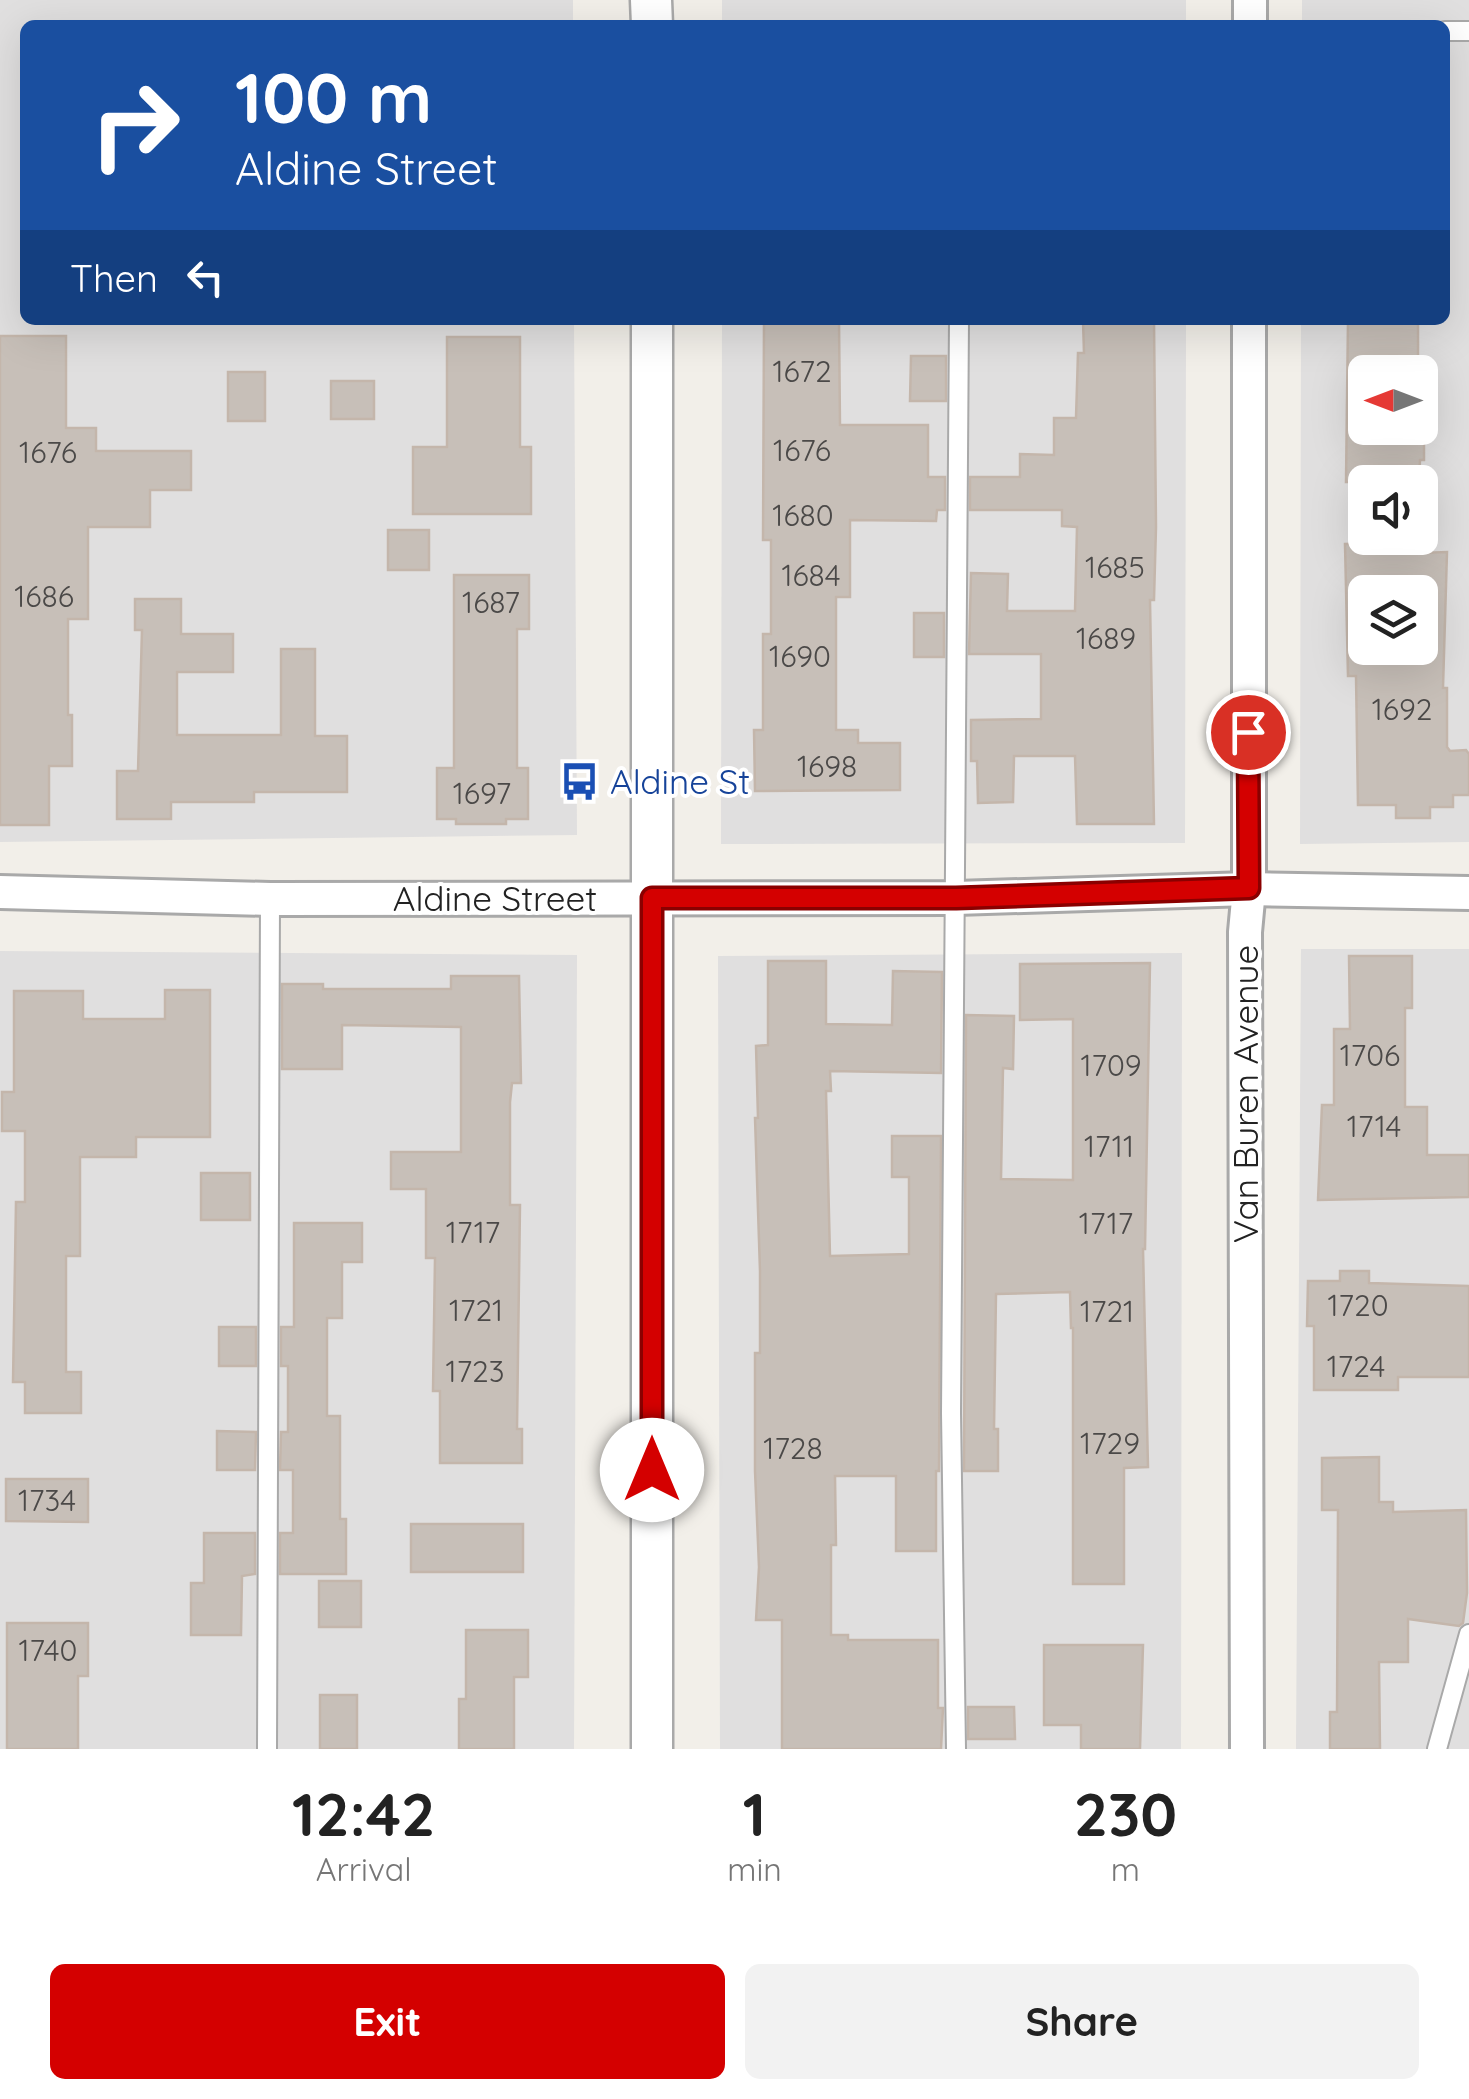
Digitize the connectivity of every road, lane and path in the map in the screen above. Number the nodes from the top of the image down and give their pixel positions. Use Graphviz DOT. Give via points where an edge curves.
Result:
graph roads {
  1 [pos="652,325"];
  2 [pos="959,325"];
  3 [pos="1250,325"];
  4 [pos="1249,888"];
  5 [pos="0,892"];
  6 [pos="1469,893"];
  7 [pos="652,898"];
  8 [pos="956,898"];
  9 [pos="270,899"];
  10 [pos="1469,1634"];
  11 [pos="267,1749"];
  12 [pos="652,1749"];
  13 [pos="956,1749"];
  14 [pos="1247,1749"];
  15 [pos="1437,1749"];
  1 -- 7 [label="street"];
  2 -- 8 [label="lane"];
  3 -- 4 [label="street, Van Buren Avenue"];
  4 -- 6 [label="street, Aldine Street"];
  4 -- 8 [label="street, Aldine Street"];
  4 -- 14 [label="street, Van Buren Avenue"];
  5 -- 9 [label="street, Aldine Street"];
  7 -- 8 [label="street, Aldine Street"];
  7 -- 9 [label="street, Aldine Street"];
  7 -- 12 [label="street"];
  8 -- 13 [label="lane" via="950,1413"];
  9 -- 11 [label="lane"];
  10 -- 15 [label="lane"];
}
